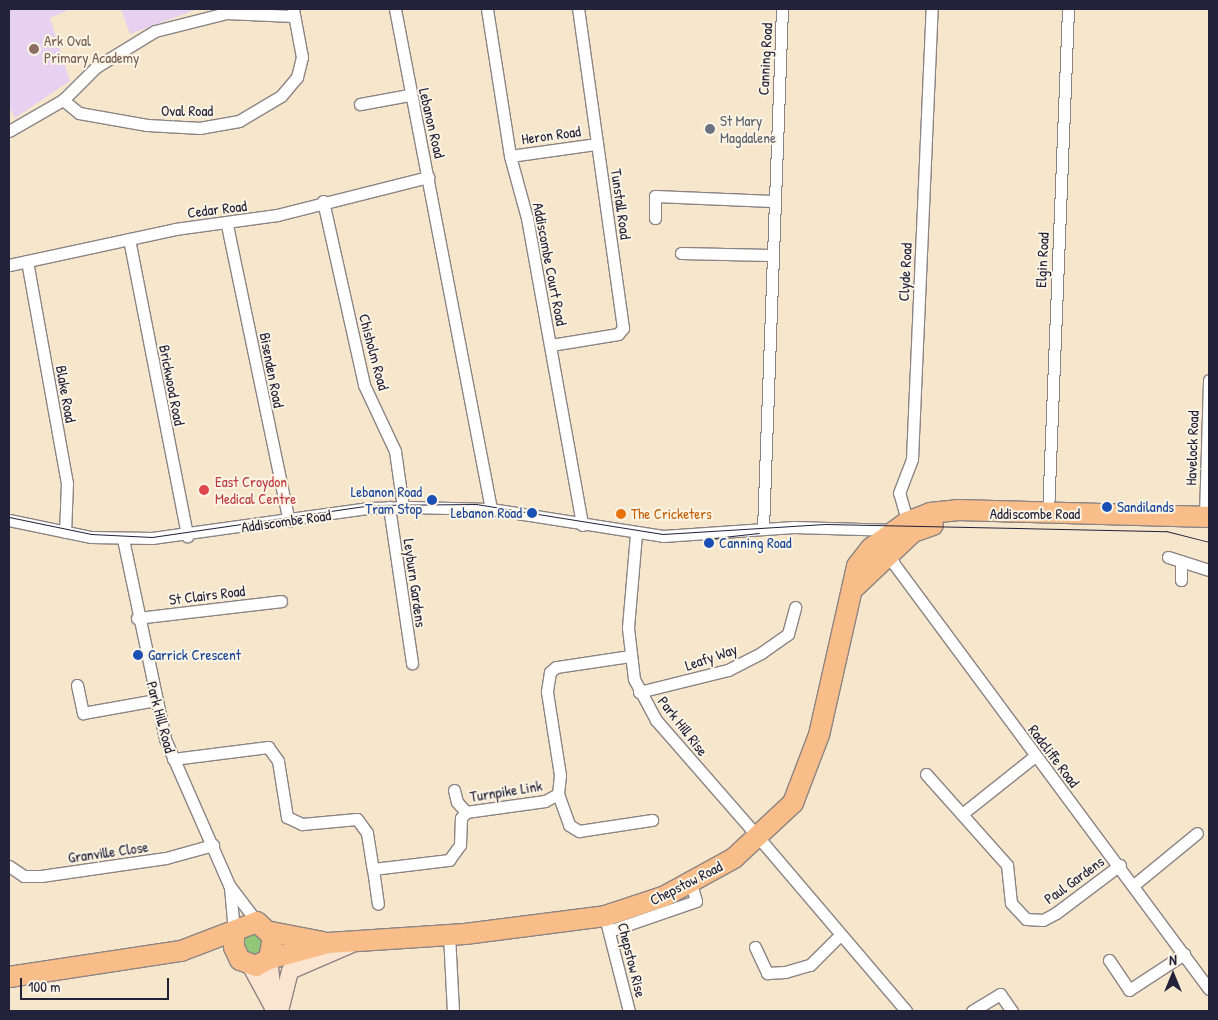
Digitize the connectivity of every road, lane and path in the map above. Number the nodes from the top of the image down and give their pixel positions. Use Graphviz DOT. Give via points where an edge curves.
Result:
graph roads {
  1 [pos="395,9"];
  2 [pos="486,9"];
  3 [pos="578,9"];
  4 [pos="782,9"];
  5 [pos="932,9"];
  6 [pos="1068,9"];
  7 [pos="293,12"];
  8 [pos="409,95"];
  9 [pos="63,100"];
  10 [pos="360,104"];
  11 [pos="9,131"];
  12 [pos="597,144"];
  13 [pos="510,156"];
  14 [pos="428,177"];
  15 [pos="323,201"];
  16 [pos="772,201"];
  17 [pos="655,218"];
  18 [pos="228,225"];
  19 [pos="129,239"];
  20 [pos="681,253"];
  21 [pos="770,255"];
  22 [pos="27,261"];
  23 [pos="9,265"];
  24 [pos="551,345"];
  25 [pos="1209,380"];
  26 [pos="403,507"];
  27 [pos="389,508"];
  28 [pos="490,509"];
  29 [pos="1048,514"];
  30 [pos="1207,516"];
  31 [pos="9,520"];
  32 [pos="289,521"];
  33 [pos="582,525"];
  34 [pos="904,528"];
  35 [pos="763,529"];
  36 [pos="65,532"];
  37 [pos="636,534"];
  38 [pos="187,536"];
  39 [pos="123,539"];
  40 [pos="883,550"];
  41 [pos="1168,557"];
  42 [pos="1181,561"];
  43 [pos="1209,570"];
  44 [pos="1181,580"];
  45 [pos="281,601"];
  46 [pos="795,607"];
  47 [pos="137,618"];
  48 [pos="630,656"];
  49 [pos="412,663"];
  50 [pos="77,685"];
  51 [pos="640,692"];
  52 [pos="156,700"];
  53 [pos="1035,756"];
  54 [pos="173,759"];
  55 [pos="926,774"];
  56 [pos="454,790"];
  57 [pos="558,794"];
  58 [pos="466,812"];
  59 [pos="962,814"];
  60 [pos="652,820"];
  61 [pos="1197,832"];
  62 [pos="756,834"];
  63 [pos="212,845"];
  64 [pos="1120,865"];
  65 [pos="9,866"];
  66 [pos="374,870"];
  67 [pos="1135,884"];
  68 [pos="229,885"];
  69 [pos="378,904"];
  70 [pos="607,924"];
  71 [pos="534,926"];
  72 [pos="264,927"];
  73 [pos="234,932"];
  74 [pos="449,935"];
  75 [pos="840,935"];
  76 [pos="362,940"];
  77 [pos="328,943"];
  78 [pos="755,947"];
  79 [pos="181,951"];
  80 [pos="1184,954"];
  81 [pos="270,960"];
  82 [pos="1109,960"];
  83 [pos="245,962"];
  84 [pos="9,964"];
  85 [pos="76,967"];
  86 [pos="9,977"];
  87 [pos="1209,989"];
  88 [pos="276,1011"];
  89 [pos="453,1011"];
  90 [pos="629,1011"];
  91 [pos="906,1011"];
  92 [pos="972,1011"];
  93 [pos="1012,1011"];
  1 -- 8 [label="street, Lebanon Road"];
  2 -- 13 [label="street, Addiscombe Court Road"];
  3 -- 12 [label="street, Tunstall Road"];
  4 -- 16 [label="street, Canning Road"];
  5 -- 34 [label="street, Clyde Road" via="912,459 899,493"];
  6 -- 29 [label="street, Elgin Road"];
  7 -- 9 [label="street, Oval Road" via="226,13 155,31 96,67"];
  7 -- 9 [label="street, Oval Road" via="302,57 297,77 281,96 239,121 201,128 147,125 79,113"];
  8 -- 10 [label="street"];
  8 -- 14 [label="street, Lebanon Road"];
  9 -- 11 [label="street, Oval Road"];
  12 -- 13 [label="street, Heron Road"];
  12 -- 24 [label="street, Tunstall Road" via="624,328 618,334"];
  13 -- 24 [label="street, Addiscombe Court Road" via="527,218"];
  14 -- 15 [label="street, Cedar Road"];
  14 -- 28 [label="street, Lebanon Road"];
  15 -- 18 [label="street, Cedar Road"];
  15 -- 26 [label="street, Chisholm Road" via="364,385 395,451"];
  16 -- 17 [label="street" via="655,196"];
  16 -- 21 [label="street, Canning Road"];
  18 -- 19 [label="street, Cedar Road"];
  18 -- 32 [label="street, Bisenden Road"];
  19 -- 22 [label="street, Cedar Road"];
  19 -- 38 [label="street, Brickwood Road"];
  20 -- 21 [label="street"];
  21 -- 35 [label="street, Canning Road" via="760,515"];
  22 -- 23 [label="street, Cedar Road"];
  22 -- 36 [label="street, Blake Road" via="67,483"];
  24 -- 33 [label="street, Addiscombe Court Road"];
  25 -- 30 [label="street, Havelock Road"];
  26 -- 27 [label="street, Addiscombe Road"];
  26 -- 28 [label="street, Addiscombe Road"];
  27 -- 32 [label="street, Addiscombe Road"];
  27 -- 49 [label="street, Leyburn Gardens"];
  28 -- 33 [label="street, Addiscombe Road"];
  29 -- 30 [label="highway, Addiscombe Road"];
  29 -- 34 [label="highway, Addiscombe Road" via="938,512"];
  31 -- 36 [label="street, Addiscombe Road"];
  32 -- 38 [label="street, Addiscombe Road"];
  33 -- 37 [label="street, Addiscombe Road"];
  34 -- 35 [label="street, Addiscombe Road"];
  34 -- 40 [label="highway, Addiscombe Road"];
  35 -- 37 [label="street, Addiscombe Road" via="684,537"];
  36 -- 39 [label="street, Addiscombe Road"];
  37 -- 48 [label="street, Park Hill Rise"];
  38 -- 39 [label="street, Addiscombe Road"];
  39 -- 47 [label="street, Park Hill Road"];
  40 -- 53 [label="street, Radcliffe Road"];
  40 -- 62 [label="highway, Chepstow Road" via="859,562 818,735 793,803"];
  41 -- 42 [label="street"];
  42 -- 43 [label="street"];
  42 -- 44 [label="street"];
  45 -- 47 [label="street, St Clairs Road"];
  46 -- 51 [label="street, Leafy Way" via="784,638 745,662"];
  47 -- 52 [label="street, Park Hill Road"];
  48 -- 51 [label="street, Park Hill Rise"];
  48 -- 57 [label="street, Turnpike Link" via="556,667 550,672 547,692 560,775"];
  50 -- 52 [label="street" via="83,713"];
  51 -- 62 [label="street, Park Hill Rise" via="656,720"];
  52 -- 54 [label="street, Park Hill Road"];
  53 -- 59 [label="street"];
  53 -- 64 [label="street, Radcliffe Road"];
  54 -- 63 [label="street, Park Hill Road"];
  54 -- 66 [label="street" via="268,747 278,761 287,817 302,824 357,819 367,832"];
  55 -- 59 [label="street, Paul Gardens"];
  56 -- 58 [label="street" via="457,802"];
  57 -- 58 [label="street, Turnpike Link" via="545,801"];
  57 -- 60 [label="street, Turnpike Link" via="569,825 579,831"];
  58 -- 66 [label="street, Turnpike Link" via="461,818 460,845 449,860"];
  59 -- 64 [label="street, Paul Gardens" via="1007,865 1011,903 1026,919 1043,920 1056,913"];
  61 -- 67 [label="street"];
  62 -- 70 [label="highway, Chepstow Road" via="691,884"];
  62 -- 71 [label="highway, Chepstow Road" via="678,881 628,901"];
  62 -- 75 [label="street, Park Hill Rise"];
  63 -- 65 [label="street, Granville Close" via="166,858 42,876 24,876"];
  63 -- 68 [label="street, Park Hill Road"];
  64 -- 67 [label="street, Radcliffe Road"];
  66 -- 69 [label="street"];
  67 -- 80 [label="street, Radcliffe Road"];
  68 -- 72 [label="street, Park Hill Road"];
  68 -- 73 [label="street, Park Hill Road"];
  70 -- 71 [label="highway, Chepstow Road"];
  70 -- 90 [label="street, Chepstow Rise"];
  71 -- 74 [label="highway, Chepstow Road"];
  72 -- 73 [label="highway"];
  72 -- 77 [label="highway, Chepstow Road"];
  72 -- 81 [label="highway" via="274,950"];
  73 -- 79 [label="highway"];
  73 -- 83 [label="highway" via="234,947"];
  74 -- 76 [label="highway, Chepstow Road"];
  74 -- 89 [label="street"];
  75 -- 78 [label="street" via="810,965 785,972 767,972"];
  75 -- 91 [label="street, Park Hill Rise"];
  76 -- 77 [label="highway, Chepstow Road"];
  76 -- 88 [label="main road" via="290,971"];
  77 -- 81 [label="highway, Chepstow Road"];
  79 -- 83 [label="highway"];
  79 -- 85 [label="highway"];
  80 -- 82 [label="street" via="1129,990"];
  80 -- 87 [label="street, Radcliffe Road"];
  81 -- 83 [label="highway"];
  81 -- 88 [label="main road"];
  83 -- 88 [label="main road"];
  84 -- 85 [label="highway"];
  85 -- 86 [label="highway"];
  92 -- 93 [label="street" via="1000,994"];
}
